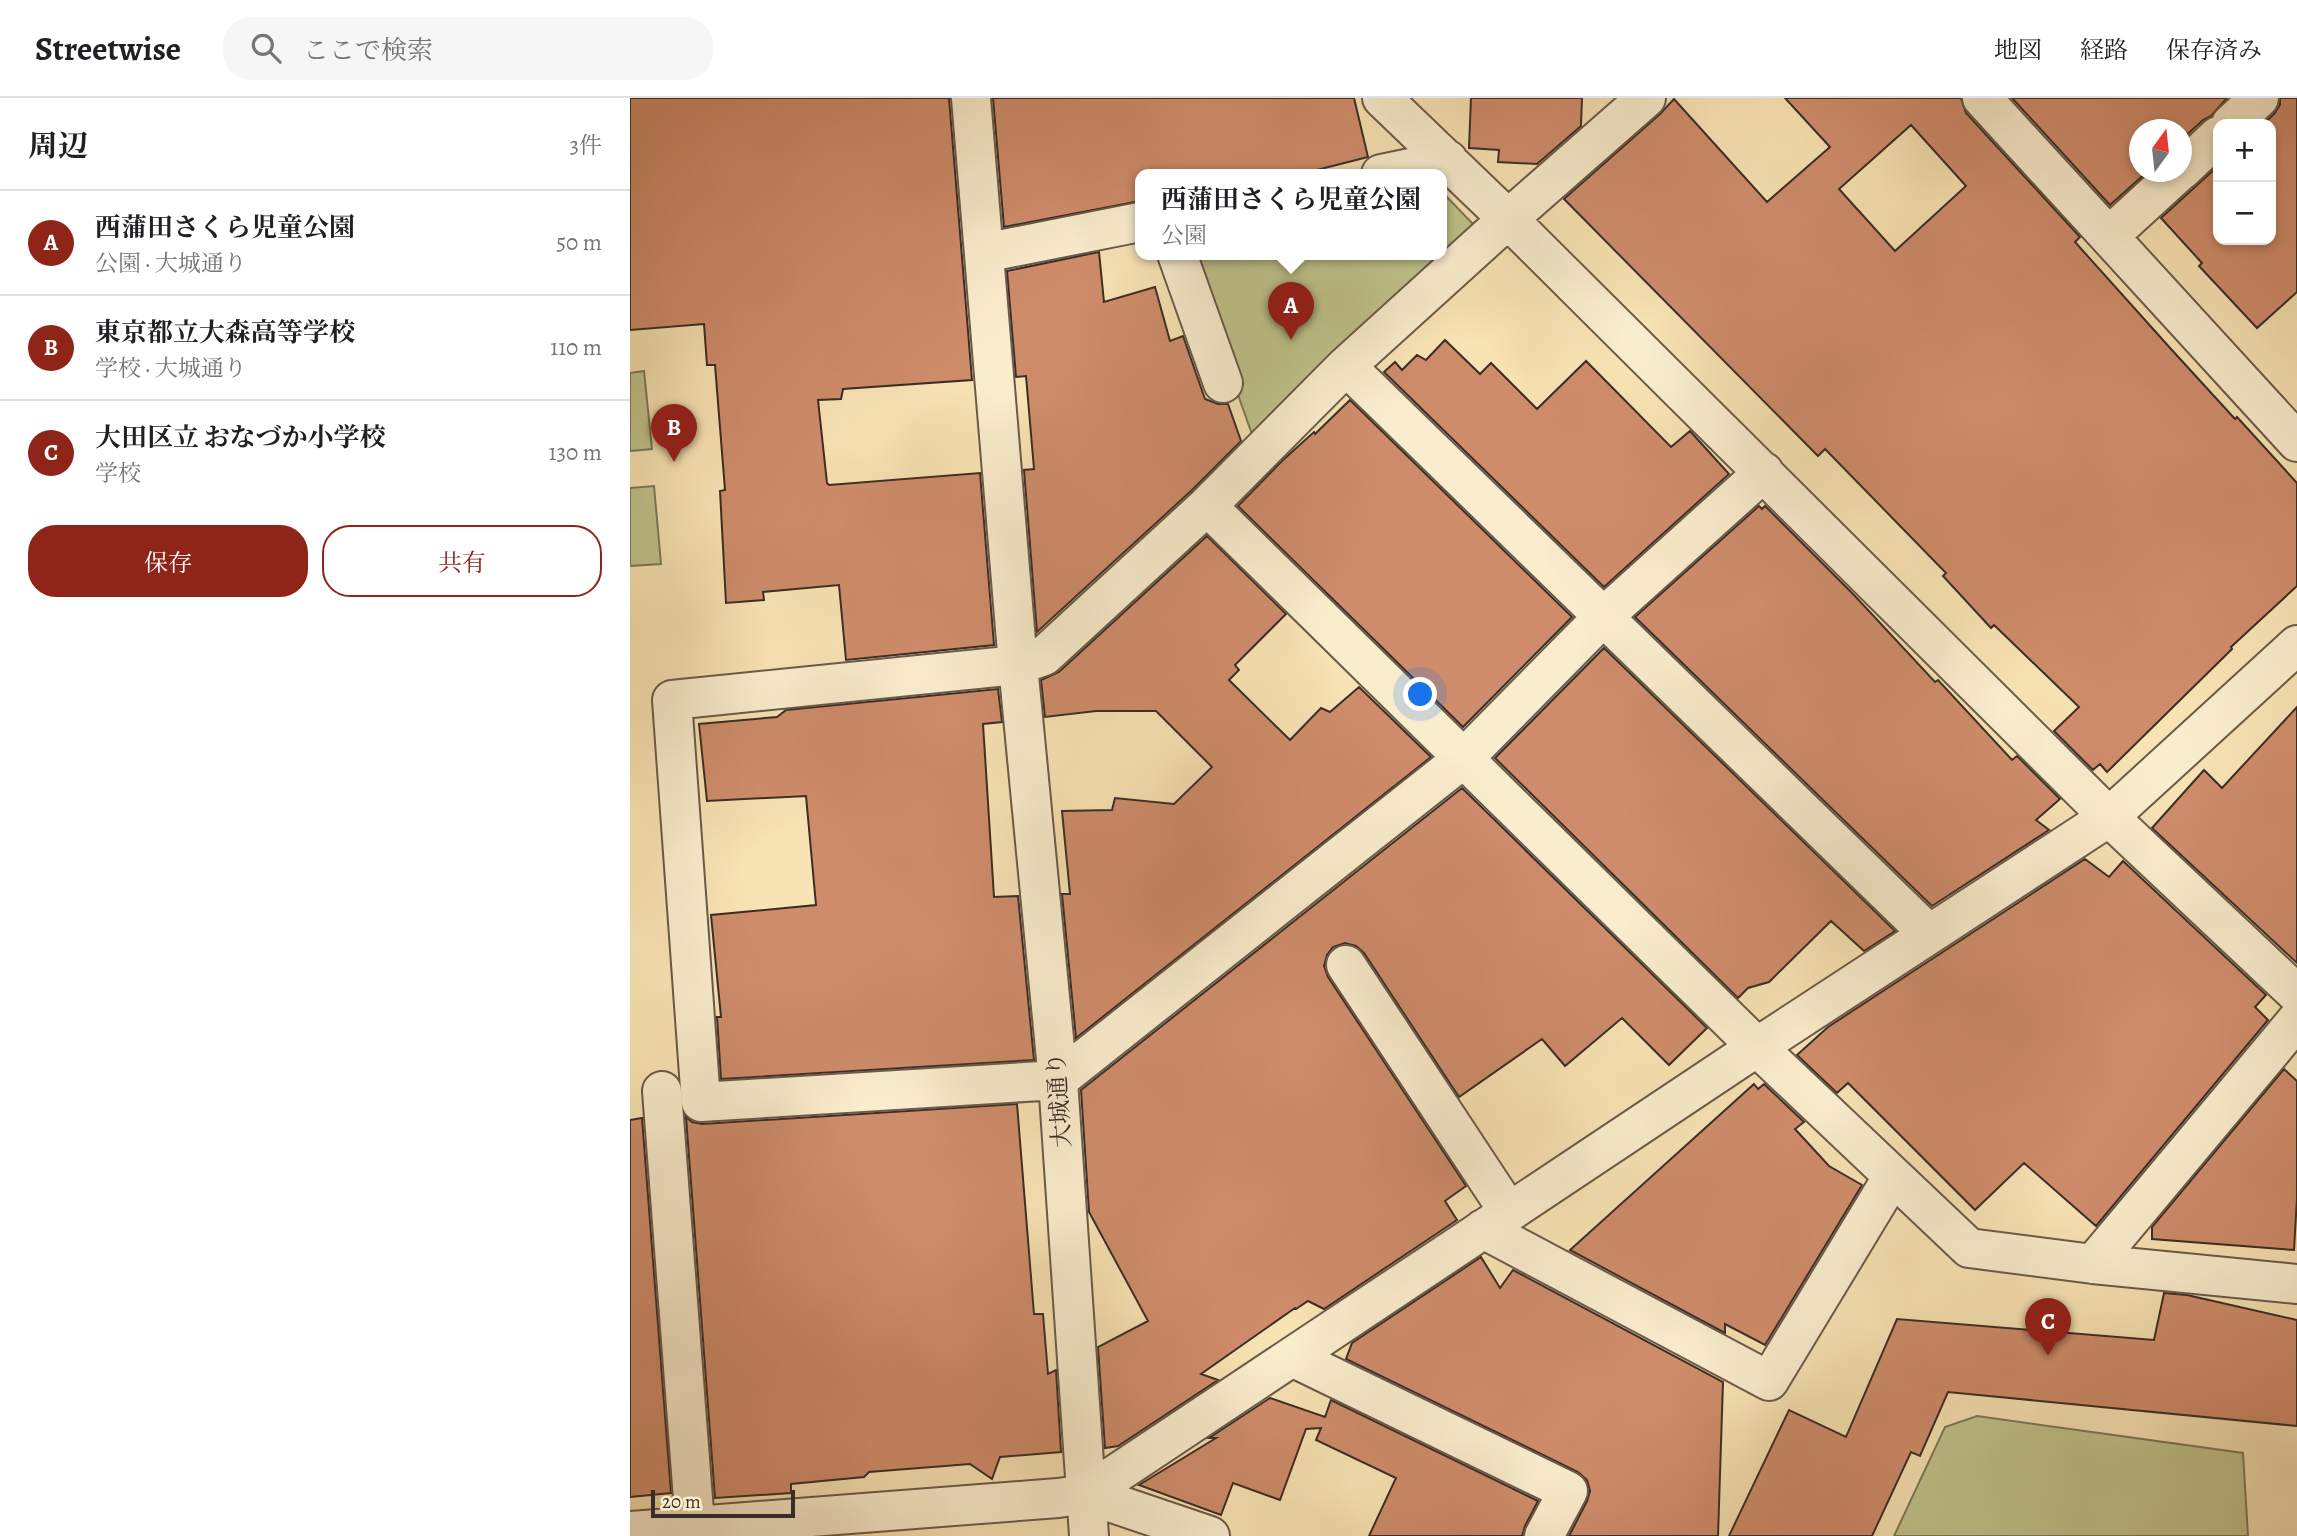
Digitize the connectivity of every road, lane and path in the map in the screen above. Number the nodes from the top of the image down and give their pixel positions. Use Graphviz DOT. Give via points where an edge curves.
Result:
graph roads {
  1 [pos="971,98"];
  2 [pos="1382,98"];
  3 [pos="1646,98"];
  4 [pos="1982,98"];
  5 [pos="2259,98"];
  6 [pos="2236,119"];
  7 [pos="2213,141"];
  8 [pos="1448,160"];
  9 [pos="2192,160"];
  10 [pos="1405,169"];
  11 [pos="2168,182"];
  12 [pos="1508,219"];
  13 [pos="1135,223"];
  14 [pos="2109,236"];
  15 [pos="984,253"];
  16 [pos="1179,260"];
  17 [pos="1346,366"];
  18 [pos="1223,383"];
  19 [pos="2297,442"];
  20 [pos="1764,472"];
  21 [pos="1207,506"];
  22 [pos="1602,617"];
  23 [pos="2297,645"];
  24 [pos="1018,665"];
  25 [pos="1464,758"];
  26 [pos="2109,817"];
  27 [pos="1929,934"];
  28 [pos="1346,965"];
  29 [pos="2297,994"];
  30 [pos="2297,1020"];
  31 [pos="1757,1047"];
  32 [pos="1058,1080"];
  33 [pos="699,1088"];
  34 [pos="646,1093"];
  35 [pos="1893,1176"];
  36 [pos="1496,1220"];
  37 [pos="2093,1264"];
  38 [pos="2297,1284"];
  39 [pos="1292,1357"];
  40 [pos="1086,1494"];
  41 [pos="695,1525"];
  42 [pos="810,1526"];
  43 [pos="630,1531"];
  44 [pos="1089,1536"];
  45 [pos="1210,1536"];
  46 [pos="1544,1536"];
  1 -- 15 [label="street, 大城通り"];
  2 -- 8 [label="street"];
  3 -- 12 [label="street"];
  4 -- 14 [label="street"];
  5 -- 6 [label="street"];
  7 -- 9 [label="street"];
  8 -- 10 [label="street"];
  8 -- 12 [label="street"];
  11 -- 14 [label="street"];
  12 -- 17 [label="street"];
  12 -- 20 [label="street"];
  13 -- 15 [label="street"];
  14 -- 19 [label="street"];
  15 -- 24 [label="street, 大城通り"];
  16 -- 18 [label="street"];
  17 -- 21 [label="street"];
  17 -- 22 [label="street"];
  20 -- 22 [label="street"];
  20 -- 26 [label="street"];
  21 -- 24 [label="street" via="1056,646 1044,656"];
  21 -- 25 [label="street"];
  22 -- 25 [label="street"];
  22 -- 27 [label="street"];
  23 -- 26 [label="street"];
  24 -- 32 [label="street, 大城通り"];
  24 -- 33 [label="street" via="672,700"];
  25 -- 31 [label="street"];
  25 -- 32 [label="street"];
  26 -- 27 [label="street"];
  26 -- 29 [label="street"];
  27 -- 31 [label="street"];
  28 -- 36 [label="street"];
  30 -- 37 [label="street"];
  31 -- 35 [label="street"];
  31 -- 36 [label="street"];
  32 -- 33 [label="street" via="701,1102"];
  32 -- 40 [label="street, 大城通り"];
  33 -- 34 [label="street"];
  34 -- 41 [label="street"];
  35 -- 36 [label="street" via="1769,1381"];
  35 -- 37 [label="street" via="1969,1248"];
  36 -- 39 [label="street"];
  37 -- 38 [label="street"];
  39 -- 40 [label="street"];
  39 -- 46 [label="street" via="1568,1492"];
  40 -- 42 [label="street"];
  40 -- 44 [label="street, 大城通り"];
  40 -- 45 [label="street"];
  41 -- 42 [label="street"];
  41 -- 43 [label="street"];
}
